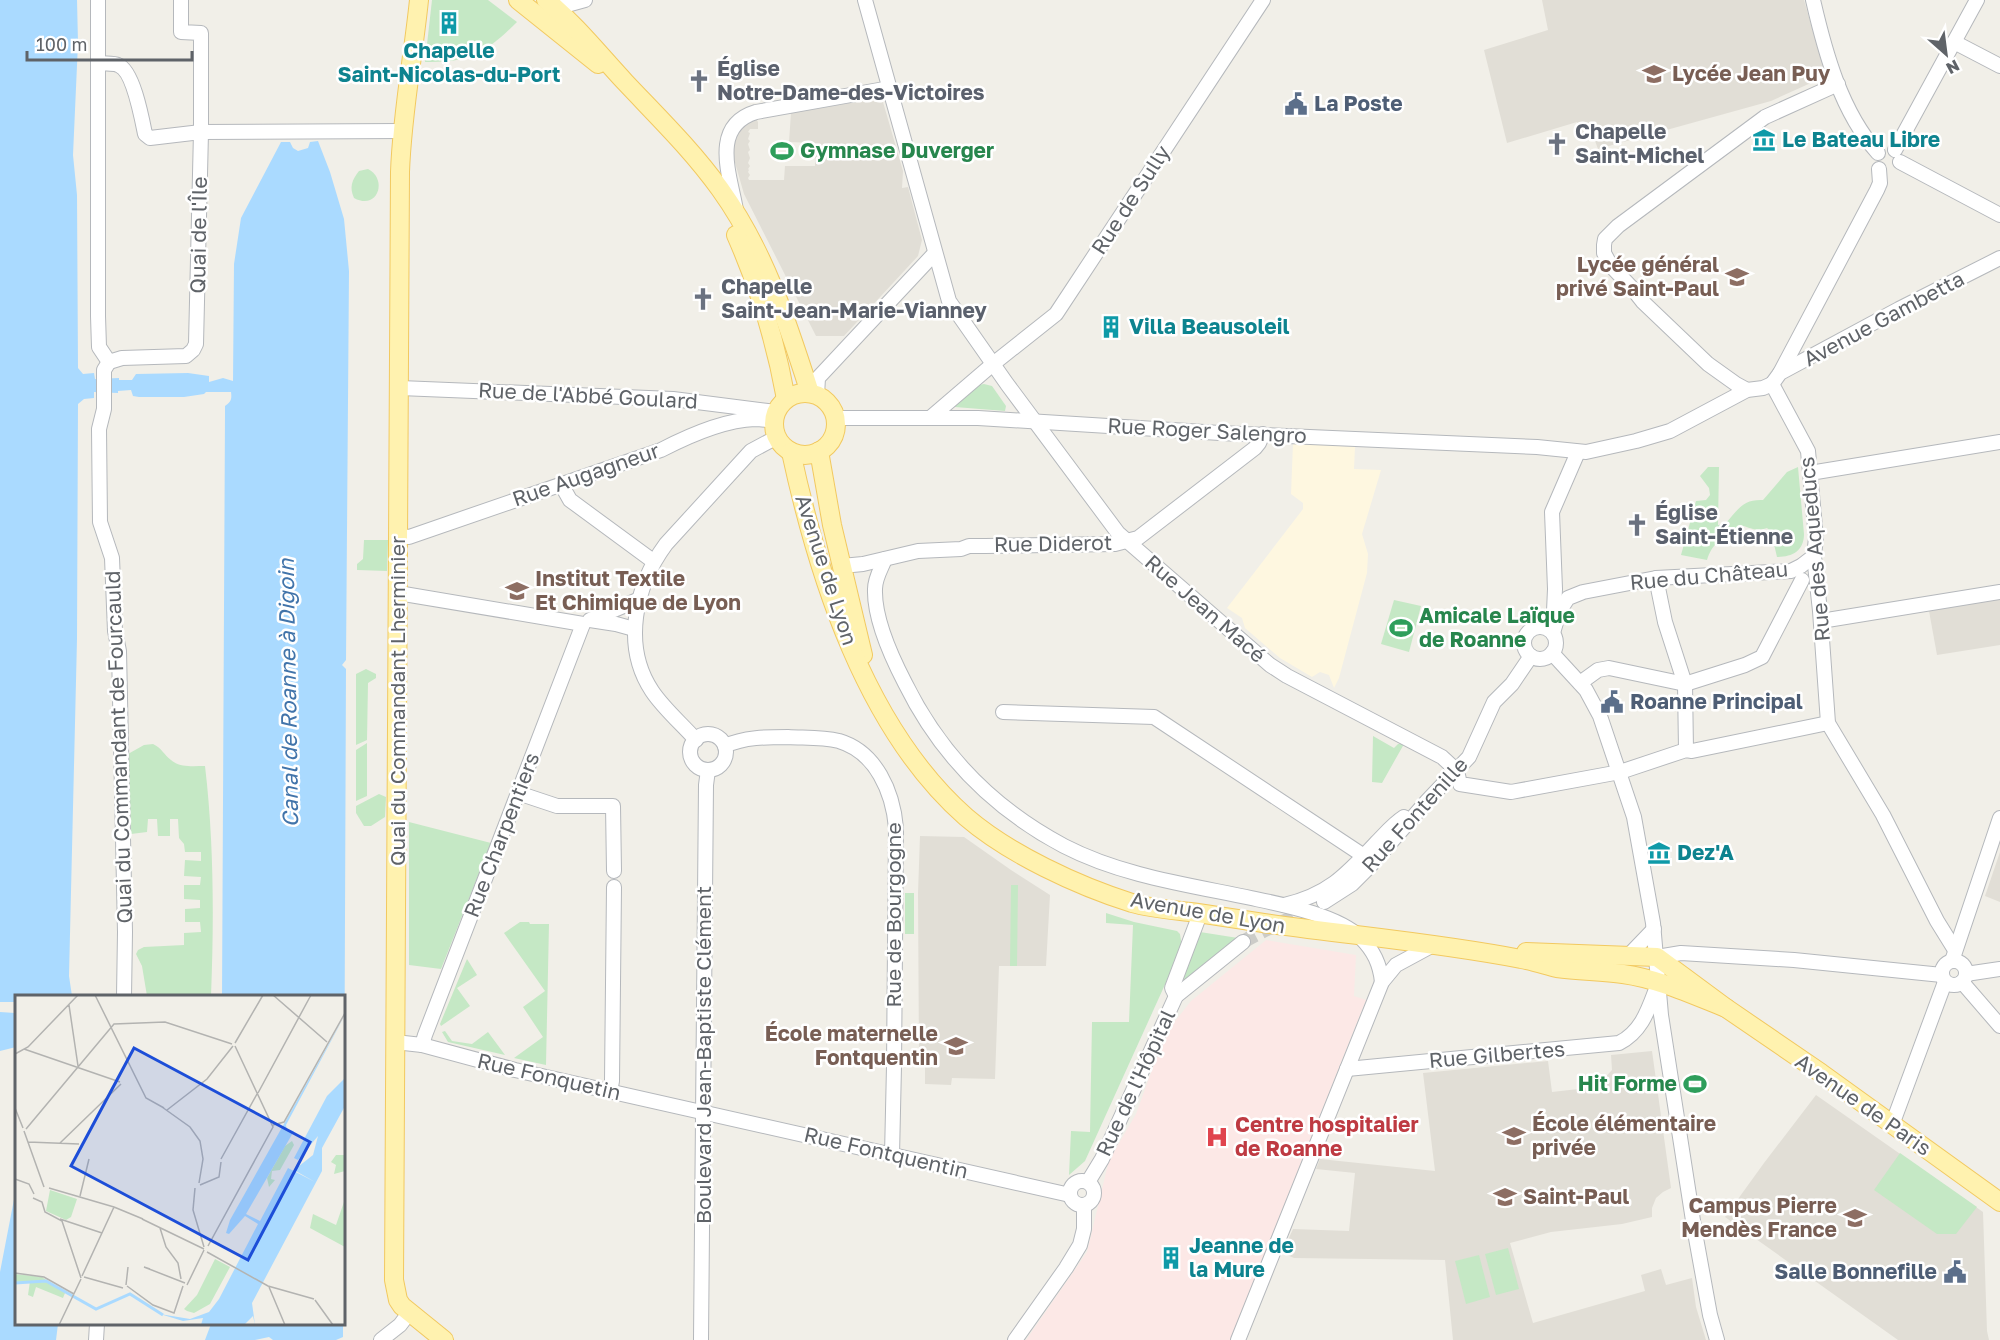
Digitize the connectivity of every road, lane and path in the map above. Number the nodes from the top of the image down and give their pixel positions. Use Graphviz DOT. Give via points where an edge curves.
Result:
graph roads {
  1 [pos="98,0"];
  2 [pos="181,0"];
  3 [pos="407,0"];
  4 [pos="419,0"];
  5 [pos="518,0"];
  6 [pos="585,0"];
  7 [pos="865,0"];
  8 [pos="1263,0"];
  9 [pos="1813,0"];
  10 [pos="1977,0"];
  11 [pos="551,4"];
  12 [pos="1954,42"];
  13 [pos="99,63"];
  14 [pos="2000,66"];
  15 [pos="1838,84"];
  16 [pos="407,85"];
  17 [pos="890,88"];
  18 [pos="638,96"];
  19 [pos="402,131"];
  20 [pos="201,132"];
  21 [pos="675,134"];
  22 [pos="1878,153"];
  23 [pos="1897,156"];
  24 [pos="1879,169"];
  25 [pos="736,214"];
  26 [pos="2000,215"];
  27 [pos="935,253"];
  28 [pos="2000,258"];
  29 [pos="109,362"];
  30 [pos="993,364"];
  31 [pos="1776,379"];
  32 [pos="400,388"];
  33 [pos="1747,390"];
  34 [pos="814,394"];
  35 [pos="778,417"];
  36 [pos="835,418"];
  37 [pos="930,418"];
  38 [pos="1035,422"];
  39 [pos="1263,434"];
  40 [pos="2000,442"];
  41 [pos="819,451"];
  42 [pos="791,452"];
  43 [pos="1578,452"];
  44 [pos="1810,473"];
  45 [pos="561,484"];
  46 [pos="398,536"];
  47 [pos="1127,541"];
  48 [pos="1814,556"];
  49 [pos="885,559"];
  50 [pos="653,561"];
  51 [pos="842,566"];
  52 [pos="1797,575"];
  53 [pos="1656,578"];
  54 [pos="1556,589"];
  55 [pos="2000,592"];
  56 [pos="398,593"];
  57 [pos="1819,597"];
  58 [pos="1568,598"];
  59 [pos="639,599"];
  60 [pos="1821,621"];
  61 [pos="587,622"];
  62 [pos="634,629"];
  63 [pos="1549,630"];
  64 [pos="1552,653"];
  65 [pos="1531,656"];
  66 [pos="1580,683"];
  67 [pos="1686,684"];
  68 [pos="870,686"];
  69 [pos="1003,712"];
  70 [pos="1828,723"];
  71 [pos="696,740"];
  72 [pos="725,746"];
  73 [pos="1686,750"];
  74 [pos="708,770"];
  75 [pos="1620,772"];
  76 [pos="1459,777"];
  77 [pos="518,793"];
  78 [pos="1426,801"];
  79 [pos="2000,818"];
  80 [pos="1364,856"];
  81 [pos="614,871"];
  82 [pos="614,887"];
  83 [pos="1324,902"];
  84 [pos="1282,905"];
  85 [pos="1200,914"];
  86 [pos="1937,921"];
  87 [pos="1963,927"];
  88 [pos="1654,929"];
  89 [pos="1360,937"];
  90 [pos="1243,942"];
  91 [pos="1432,945"];
  92 [pos="1453,948"];
  93 [pos="1629,955"];
  94 [pos="1953,956"];
  95 [pos="1657,957"];
  96 [pos="1524,959"];
  97 [pos="2000,969"];
  98 [pos="1944,978"];
  99 [pos="1964,978"];
  100 [pos="1382,982"];
  101 [pos="1659,982"];
  102 [pos="1704,991"];
  103 [pos="124,995"];
  104 [pos="1176,996"];
  105 [pos="1726,1008"];
  106 [pos="2000,1026"];
  107 [pos="396,1042"];
  108 [pos="422,1046"];
  109 [pos="1347,1069"];
  110 [pos="610,1092"];
  111 [pos="703,1112"];
  112 [pos="1892,1125"];
  113 [pos="892,1155"];
  114 [pos="1088,1182"];
  115 [pos="1070,1195"];
  116 [pos="2000,1202"];
  117 [pos="1084,1205"];
  118 [pos="409,1313"];
  119 [pos="97,1325"];
  120 [pos="96,1340"];
  121 [pos="381,1340"];
  122 [pos="444,1340"];
  123 [pos="702,1340"];
  124 [pos="1015,1340"];
  125 [pos="1238,1340"];
  126 [pos="1717,1340"];
  1 -- 13 [label="street"];
  2 -- 20 [label="street, Quai de l'Île" via="181,32 201,33"];
  3 -- 16 [label="main road, Quai du Commandant Lherminier"];
  4 -- 16 [label="main road, Quai du Commandant Lherminier"];
  5 -- 18 [label="main road"];
  6 -- 11 [label="street"];
  7 -- 17 [label="street, Rue Jean Macé"];
  8 -- 30 [label="street, Rue de Sully" via="1056,314"];
  9 -- 15 [label="street"];
  10 -- 12 [label="street"];
  11 -- 18 [label="main road"];
  12 -- 14 [label="street"];
  12 -- 23 [label="street"];
  13 -- 20 [label="street" via="123,68 139,101 147,136"];
  13 -- 29 [label="street" via="99,347"];
  15 -- 22 [label="street" via="1858,126"];
  15 -- 33 [label="street" via="1765,117 1605,239 1604,253 1611,266 1643,303 1708,364"];
  16 -- 19 [label="main road, Quai du Commandant Lherminier"];
  17 -- 25 [label="street" via="756,112 738,121 728,136 726,148"];
  17 -- 27 [label="street, Rue Jean Macé"];
  18 -- 21 [label="main road"];
  19 -- 20 [label="street"];
  19 -- 32 [label="main road, Quai du Commandant Lherminier"];
  20 -- 29 [label="street, Quai de l'Île" via="196,344 186,356"];
  21 -- 25 [label="main road"];
  21 -- 35 [label="main road" via="719,201 745,255 778,356"];
  22 -- 23 [label="street" via="1887,148"];
  22 -- 24 [label="street" via="1875,162"];
  23 -- 24 [label="street" via="1893,171"];
  23 -- 26 [label="street"];
  24 -- 31 [label="street" via="1877,190"];
  25 -- 34 [label="main road" via="777,293"];
  27 -- 30 [label="street, Rue Jean Macé" via="949,301"];
  27 -- 34 [label="street" via="818,378"];
  28 -- 31 [label="street, Avenue Gambetta" via="1899,309"];
  29 -- 103 [label="street, Quai du Commandant de Fourcauld" via="104,370 99,429 100,522 112,558 119,651"];
  30 -- 37 [label="street, Rue de Sully"];
  30 -- 38 [label="street, Rue Jean Macé"];
  31 -- 33 [label="street, Avenue Gambetta" via="1763,388"];
  31 -- 44 [label="street, Rue des Aqueducs" via="1806,446"];
  32 -- 35 [label="street, Rue de l'Abbé Goulard" via="673,399"];
  32 -- 46 [label="main road, Quai du Commandant Lherminier"];
  33 -- 43 [label="street, Rue Roger Salengro" via="1670,431"];
  34 -- 35 [label="main road" via="793,394"];
  34 -- 36 [label="main road" via="832,408"];
  35 -- 42 [label="main road" via="780,443"];
  35 -- 45 [label="street, Rue Augagneur" via="718,426"];
  35 -- 50 [label="street"];
  36 -- 37 [label="street, Rue Roger Salengro"];
  36 -- 41 [label="main road" via="833,437"];
  37 -- 38 [label="street, Rue Roger Salengro"];
  38 -- 39 [label="street, Rue Roger Salengro"];
  38 -- 47 [label="street, Rue Jean Macé"];
  39 -- 43 [label="street, Rue Roger Salengro"];
  39 -- 47 [label="street, Rue Diderot" via="1255,447 1147,533"];
  40 -- 44 [label="street"];
  41 -- 42 [label="main road"];
  41 -- 51 [label="main road, Avenue de Lyon"];
  42 -- 68 [label="main road, Avenue de Lyon" via="803,508 835,609"];
  43 -- 54 [label="street" via="1552,512"];
  44 -- 48 [label="street, Rue des Aqueducs"];
  45 -- 46 [label="street, Rue Augagneur" via="410,537"];
  45 -- 50 [label="street" via="570,500"];
  46 -- 56 [label="main road, Quai du Commandant Lherminier"];
  47 -- 49 [label="street, Rue Diderot" via="969,546"];
  47 -- 76 [label="street, Rue Jean Macé" via="1270,665 1442,757"];
  48 -- 52 [label="street, Rue du Château" via="1801,566"];
  48 -- 57 [label="street, Rue des Aqueducs"];
  49 -- 51 [label="street, Rue Diderot"];
  49 -- 84 [label="street" via="875,588 884,635 895,663 932,730 956,762 1002,806 1064,846 1098,861"];
  50 -- 59 [label="street"];
  51 -- 68 [label="main road, Avenue de Lyon"];
  52 -- 53 [label="street, Rue du Château"];
  52 -- 57 [label="street"];
  52 -- 67 [label="street" via="1762,657"];
  53 -- 58 [label="street, Rue du Château"];
  53 -- 67 [label="street" via="1661,607"];
  54 -- 58 [label="street"];
  54 -- 63 [label="street"];
  55 -- 60 [label="street"];
  56 -- 61 [label="street"];
  56 -- 107 [label="main road, Quai du Commandant Lherminier"];
  57 -- 60 [label="street, Rue des Aqueducs"];
  58 -- 63 [label="street"];
  59 -- 61 [label="street"];
  59 -- 62 [label="street"];
  60 -- 70 [label="street, Rue des Aqueducs"];
  61 -- 62 [label="street"];
  61 -- 77 [label="street, Rue Charpentiers"];
  62 -- 71 [label="street" via="636,656 647,682"];
  63 -- 64 [label="street" via="1556,641"];
  63 -- 65 [label="street" via="1534,628 1526,634 1525,648"];
  64 -- 65 [label="street" via="1540,659"];
  64 -- 66 [label="street"];
  65 -- 76 [label="street, Rue Fontenille" via="1494,702"];
  66 -- 67 [label="street" via="1598,670 1609,668"];
  66 -- 75 [label="street" via="1600,716"];
  67 -- 73 [label="street"];
  68 -- 85 [label="main road, Avenue de Lyon" via="918,764 978,826 1043,866 1113,896 1145,906"];
  69 -- 80 [label="street" via="1154,717"];
  70 -- 73 [label="street"];
  70 -- 86 [label="street" via="1883,815"];
  71 -- 72 [label="street" via="712,735"];
  71 -- 74 [label="street" via="691,756 697,766"];
  72 -- 74 [label="street" via="723,762"];
  72 -- 113 [label="street, Rue de Bourgogne" via="764,737 841,742 869,760 884,779 895,811 896,857"];
  73 -- 75 [label="street"];
  74 -- 111 [label="street, Boulevard Jean-Baptiste Clément"];
  75 -- 76 [label="street" via="1511,792"];
  75 -- 88 [label="street" via="1642,852"];
  76 -- 78 [label="street, Rue Fontenille"];
  77 -- 81 [label="street" via="557,806 613,806"];
  77 -- 108 [label="street, Rue Charpentiers"];
  78 -- 80 [label="street" via="1397,821"];
  78 -- 83 [label="street, Rue Fontenille" via="1352,884"];
  79 -- 87 [label="street"];
  80 -- 84 [label="street" via="1319,894"];
  82 -- 110 [label="street"];
  84 -- 89 [label="street" via="1316,914"];
  85 -- 89 [label="main road, Avenue de Lyon"];
  85 -- 104 [label="street" via="1172,988"];
  86 -- 87 [label="street" via="1951,928"];
  86 -- 94 [label="street"];
  87 -- 94 [label="street"];
  88 -- 93 [label="street"];
  88 -- 95 [label="street"];
  89 -- 91 [label="main road, Avenue de Lyon"];
  89 -- 100 [label="street" via="1378,960"];
  90 -- 104 [label="street, Rue de l'Hôpital"];
  91 -- 92 [label="main road, Avenue de Lyon"];
  91 -- 100 [label="street" via="1396,964"];
  92 -- 93 [label="main road, Avenue de Lyon"];
  92 -- 96 [label="main road, Avenue de Lyon"];
  93 -- 95 [label="main road, Avenue de Lyon"];
  94 -- 98 [label="street" via="1943,968"];
  94 -- 99 [label="street" via="1962,964"];
  95 -- 96 [label="street" via="1626,964"];
  95 -- 98 [label="street" via="1681,953 1794,960"];
  95 -- 101 [label="street"];
  95 -- 102 [label="main road"];
  96 -- 101 [label="main road, Avenue de Lyon" via="1557,968 1625,974"];
  97 -- 99 [label="street"];
  98 -- 99 [label="street" via="1956,985"];
  98 -- 112 [label="street"];
  99 -- 106 [label="street"];
  100 -- 109 [label="street"];
  101 -- 102 [label="street"];
  101 -- 105 [label="main road, Avenue de Lyon"];
  101 -- 109 [label="street, Rue Gilbertes" via="1641,1025 1619,1043"];
  101 -- 126 [label="street" via="1705,1289"];
  102 -- 105 [label="main road"];
  104 -- 114 [label="street, Rue de l'Hôpital"];
  105 -- 112 [label="main road, Avenue de Paris"];
  107 -- 108 [label="street, Rue Fonquetin"];
  107 -- 118 [label="main road, Quai du Commandant Lherminier" via="394,1280 398,1300"];
  108 -- 110 [label="street, Rue Fonquetin"];
  109 -- 125 [label="street"];
  110 -- 111 [label="street, Rue Fonquetin"];
  111 -- 113 [label="street, Rue Fontquentin"];
  111 -- 123 [label="street, Boulevard Jean-Baptiste Clément"];
  112 -- 116 [label="main road, Avenue de Paris"];
  113 -- 115 [label="street, Rue Fontquentin"];
  114 -- 115 [label="street" via="1080,1180 1073,1184"];
  114 -- 117 [label="street" via="1094,1188 1094,1197"];
  115 -- 117 [label="street" via="1073,1202"];
  117 -- 124 [label="street" via="1080,1245"];
  118 -- 121 [label="street"];
  118 -- 122 [label="main road"];
  119 -- 120 [label="street"];
}
